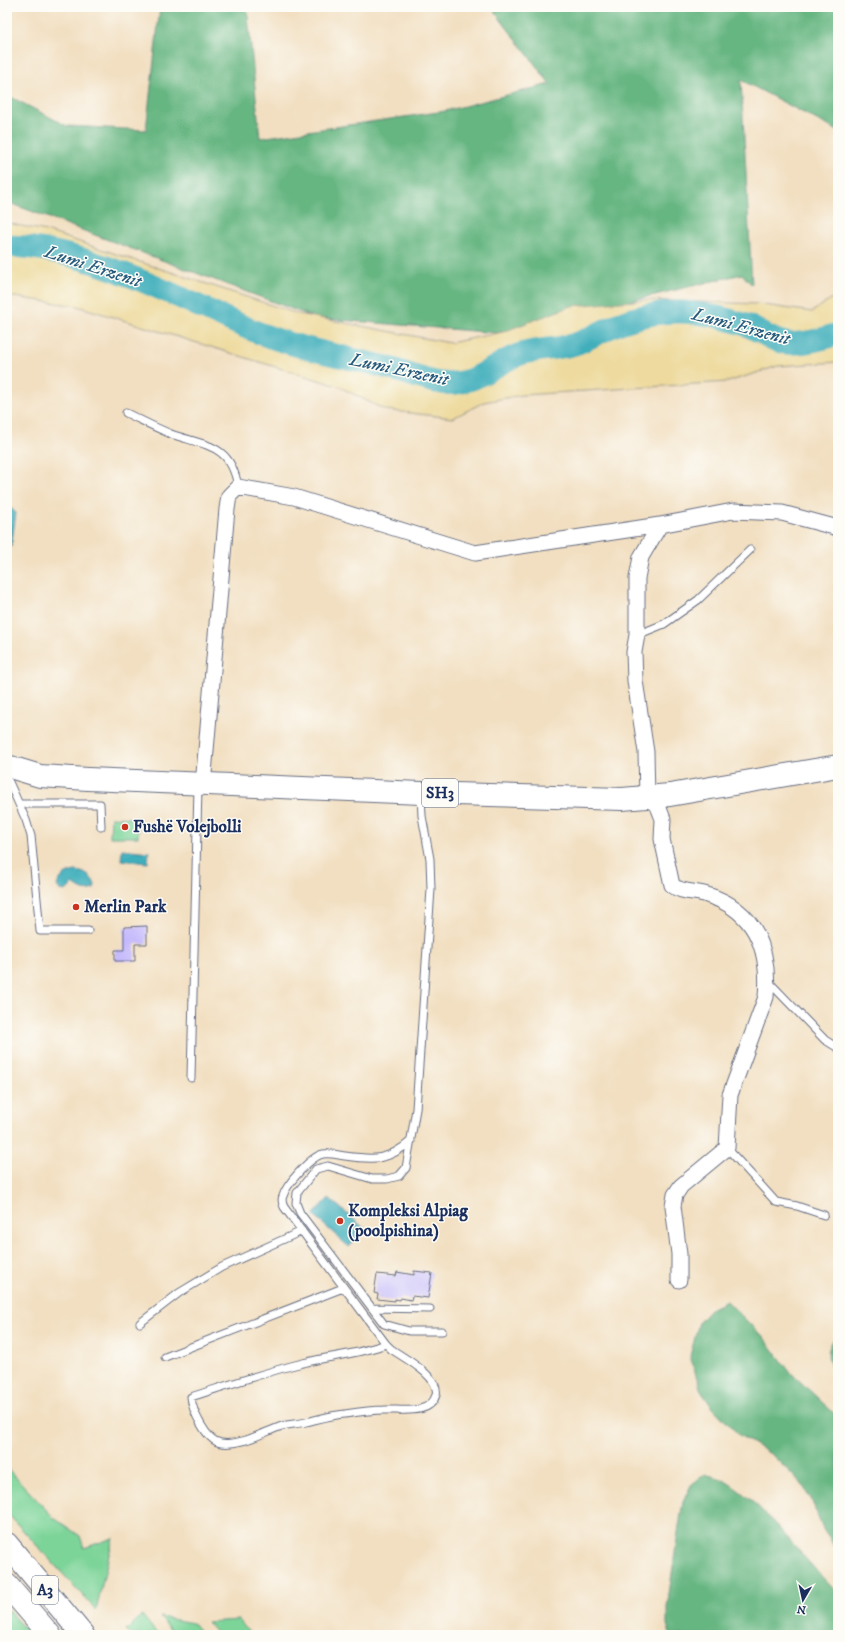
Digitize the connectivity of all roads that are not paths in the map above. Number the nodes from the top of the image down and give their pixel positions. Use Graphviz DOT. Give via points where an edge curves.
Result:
graph roads {
  1 [pos="126,413"];
  2 [pos="238,487"];
  3 [pos="660,525"];
  4 [pos="838,528"];
  5 [pos="750,550"];
  6 [pos="637,635"];
  7 [pos="838,766"];
  8 [pos="8,777"];
  9 [pos="201,784"];
  10 [pos="422,793"];
  11 [pos="647,798"];
  12 [pos="19,804"];
  13 [pos="101,827"];
  14 [pos="88,931"];
  15 [pos="768,981"];
  16 [pos="838,1048"];
  17 [pos="191,1078"];
  18 [pos="411,1141"];
  19 [pos="728,1148"];
  20 [pos="824,1215"];
  21 [pos="302,1231"];
  22 [pos="679,1280"];
  23 [pos="343,1288"];
  24 [pos="372,1308"];
  25 [pos="430,1309"];
  26 [pos="140,1323"];
  27 [pos="442,1331"];
  28 [pos="386,1344"];
  29 [pos="165,1357"];
  30 [pos="7,1544"];
  31 [pos="7,1584"];
  32 [pos="50,1635"];
  33 [pos="83,1635"];
  1 -- 2 [label="lane" via="171,434 200,441 216,449 229,460 236,473"];
  2 -- 3 [label="street" via="294,498 474,553"];
  2 -- 9 [label="street" via="229,496 226,510"];
  3 -- 4 [label="street" via="733,511 782,513"];
  3 -- 6 [label="street" via="641,557"];
  5 -- 6 [label="lane" via="698,600 664,624"];
  6 -- 11 [label="street" via="634,652 635,681 646,752"];
  7 -- 11 [label="main road, SH3"];
  8 -- 9 [label="main road, SH3" via="40,776"];
  8 -- 12 [label="lane"];
  9 -- 10 [label="main road, SH3"];
  9 -- 17 [label="lane"];
  10 -- 11 [label="main road, SH3"];
  10 -- 18 [label="lane" via="421,809 430,859 431,889 419,1078"];
  11 -- 15 [label="street" via="658,806 663,820 662,839 672,885 676,889 712,897 746,917 760,940"];
  12 -- 13 [label="lane" via="100,804"];
  12 -- 14 [label="lane" via="31,836 40,931"];
  15 -- 16 [label="lane" via="825,1040"];
  15 -- 19 [label="street" via="766,997 730,1095"];
  18 -- 21 [label="lane" via="399,1151 379,1158 322,1154 309,1162 284,1191 282,1201"];
  18 -- 24 [label="lane" via="406,1168 399,1176 372,1179 323,1166 316,1169 297,1193 296,1203 300,1213"];
  19 -- 20 [label="lane" via="776,1202"];
  19 -- 22 [label="street" via="681,1186 675,1195 673,1206 679,1254"];
  21 -- 23 [label="lane"];
  21 -- 26 [label="lane" via="222,1267 179,1293"];
  23 -- 28 [label="lane"];
  23 -- 29 [label="lane"];
  24 -- 25 [label="lane"];
  24 -- 27 [label="lane" via="384,1324 391,1327 409,1331"];
  28 -- 28 [label="lane" via="432,1379 436,1395 427,1405 415,1411 383,1410 334,1415 285,1425 235,1443 220,1443 212,1438 201,1425 192,1406 191,1397 269,1371 367,1351"];
  30 -- 33 [label="main road, A3"];
  31 -- 32 [label="main road, A3"];
}
